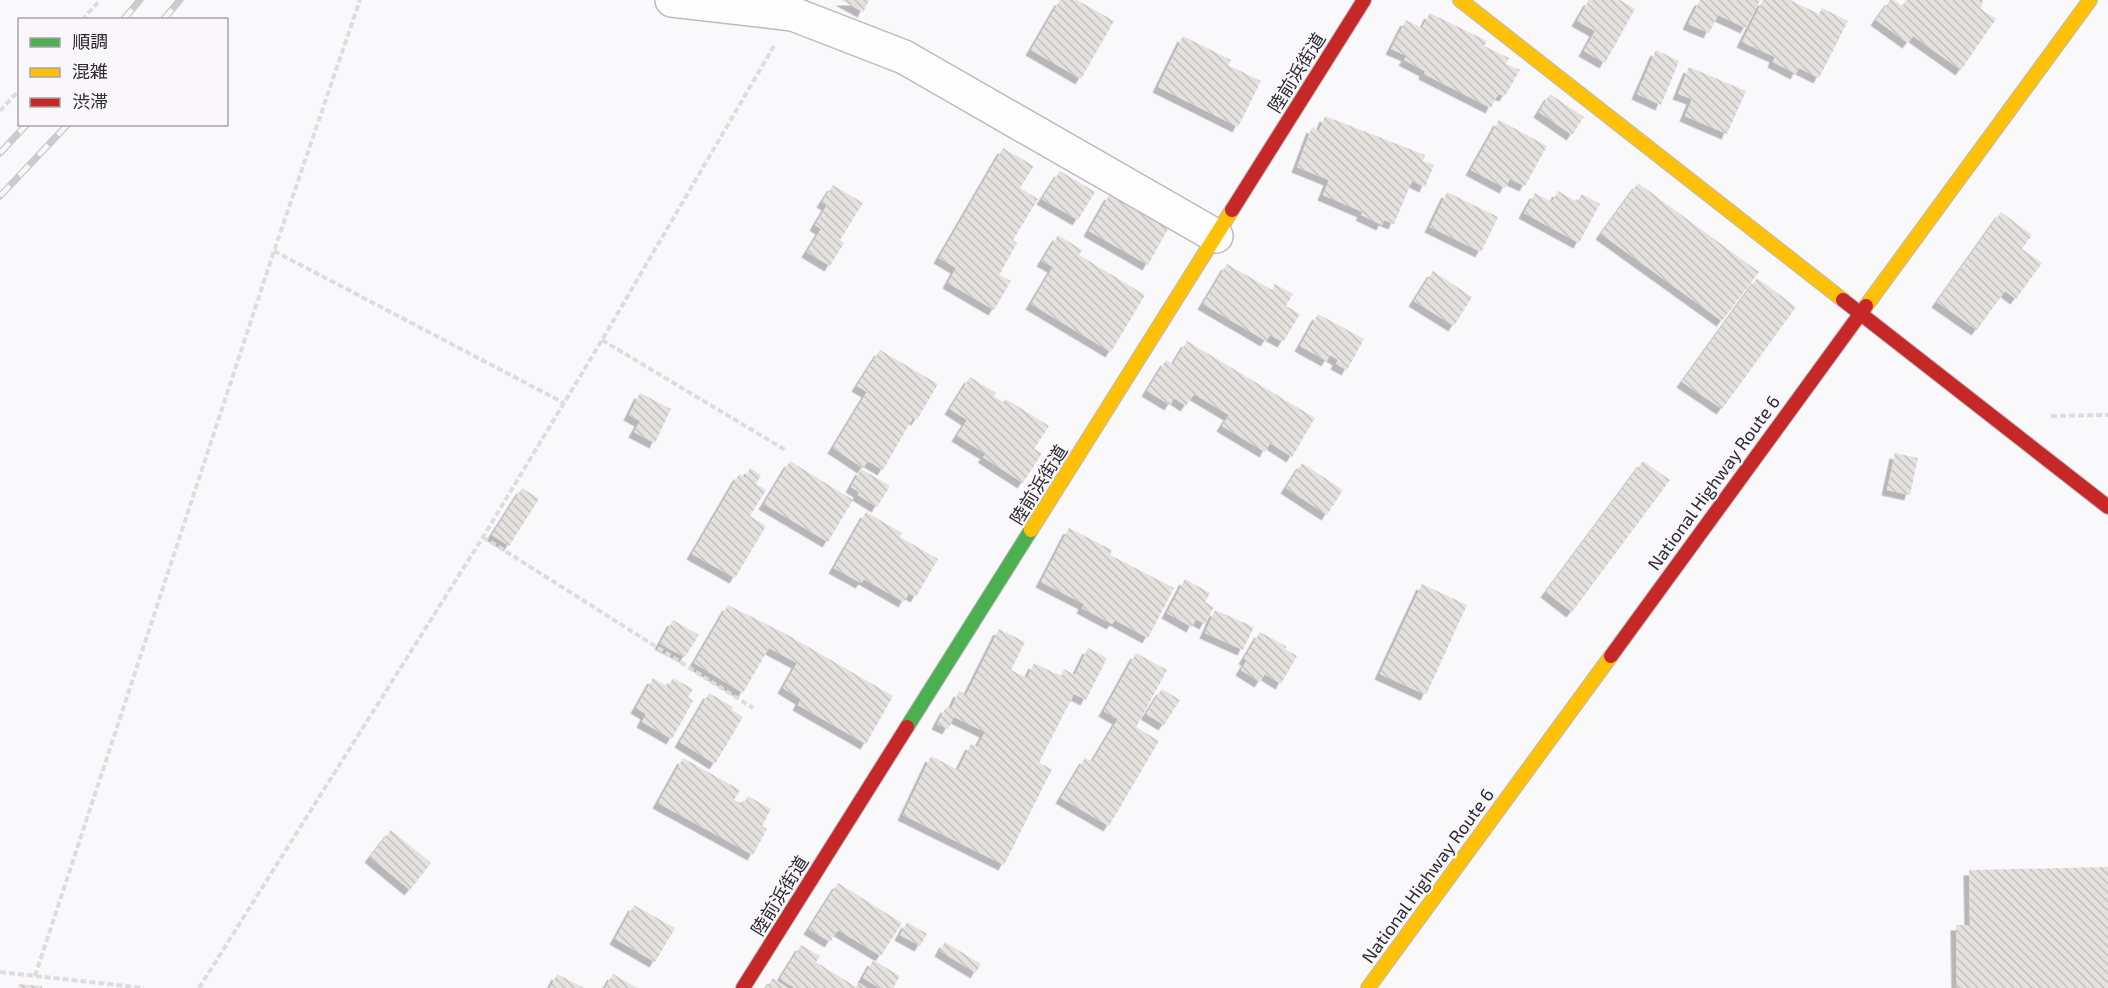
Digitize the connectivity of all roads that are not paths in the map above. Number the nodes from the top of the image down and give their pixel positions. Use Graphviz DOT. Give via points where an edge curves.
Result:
graph roads {
  1 [pos="672,0"];
  2 [pos="1364,0"];
  3 [pos="1460,0"];
  4 [pos="2090,0"];
  5 [pos="1216,236"];
  6 [pos="1861,313"];
  7 [pos="2108,507"];
  8 [pos="743,988"];
  9 [pos="1368,988"];
  1 -- 5 [label="street" via="793,14 904,57"];
  2 -- 5 [label="main road, 陸前浜街道"];
  3 -- 6 [label="main road"];
  4 -- 6 [label="main road, National Highway Route 6"];
  5 -- 8 [label="main road, 陸前浜街道"];
  6 -- 7 [label="main road"];
  6 -- 9 [label="main road, National Highway Route 6"];
}
